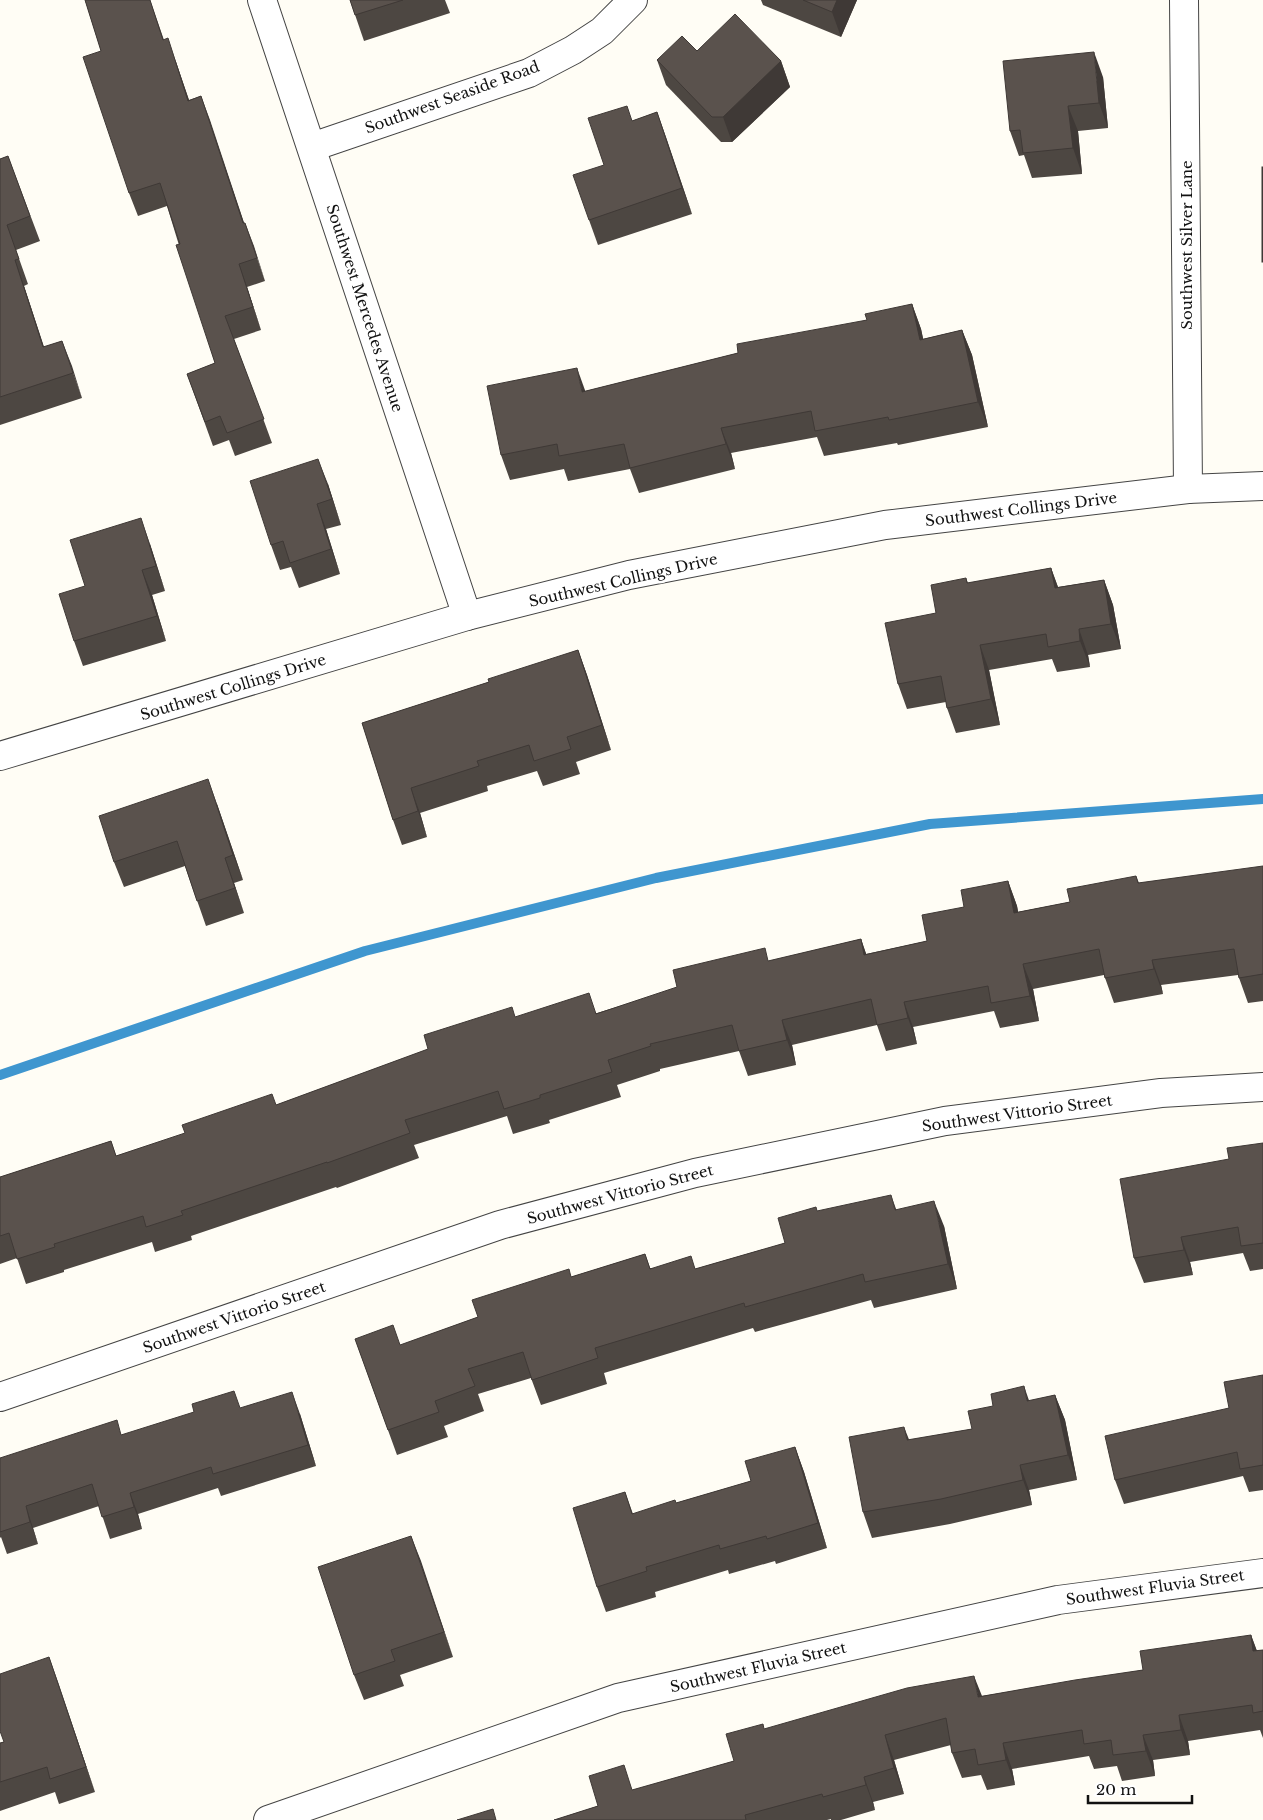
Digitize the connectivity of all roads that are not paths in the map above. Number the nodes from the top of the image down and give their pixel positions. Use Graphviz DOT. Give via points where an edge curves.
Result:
graph roads {
  1 [pos="262,0"];
  2 [pos="633,0"];
  3 [pos="1184,0"];
  4 [pos="312,147"];
  5 [pos="1263,486"];
  6 [pos="1188,490"];
  7 [pos="467,616"];
  8 [pos="0,756"];
  9 [pos="1263,1087"];
  10 [pos="0,1397"];
  11 [pos="1263,1572"];
  12 [pos="268,1820"];
  1 -- 4 [label="street, Southwest Mercedes Avenue"];
  2 -- 4 [label="street, Southwest Seaside Road" via="602,31 529,73"];
  3 -- 6 [label="street, Southwest Silver Lane"];
  4 -- 7 [label="street, Southwest Mercedes Avenue"];
  5 -- 6 [label="street, Southwest Collings Drive"];
  6 -- 7 [label="street, Southwest Collings Drive" via="885,526 629,575"];
  7 -- 8 [label="street, Southwest Collings Drive"];
  9 -- 10 [label="street, Southwest Vittorio Street" via="1161,1093 945,1121 695,1173 500,1225"];
  11 -- 12 [label="street, Southwest Fluvia Street" via="1058,1600 618,1698"];
}
